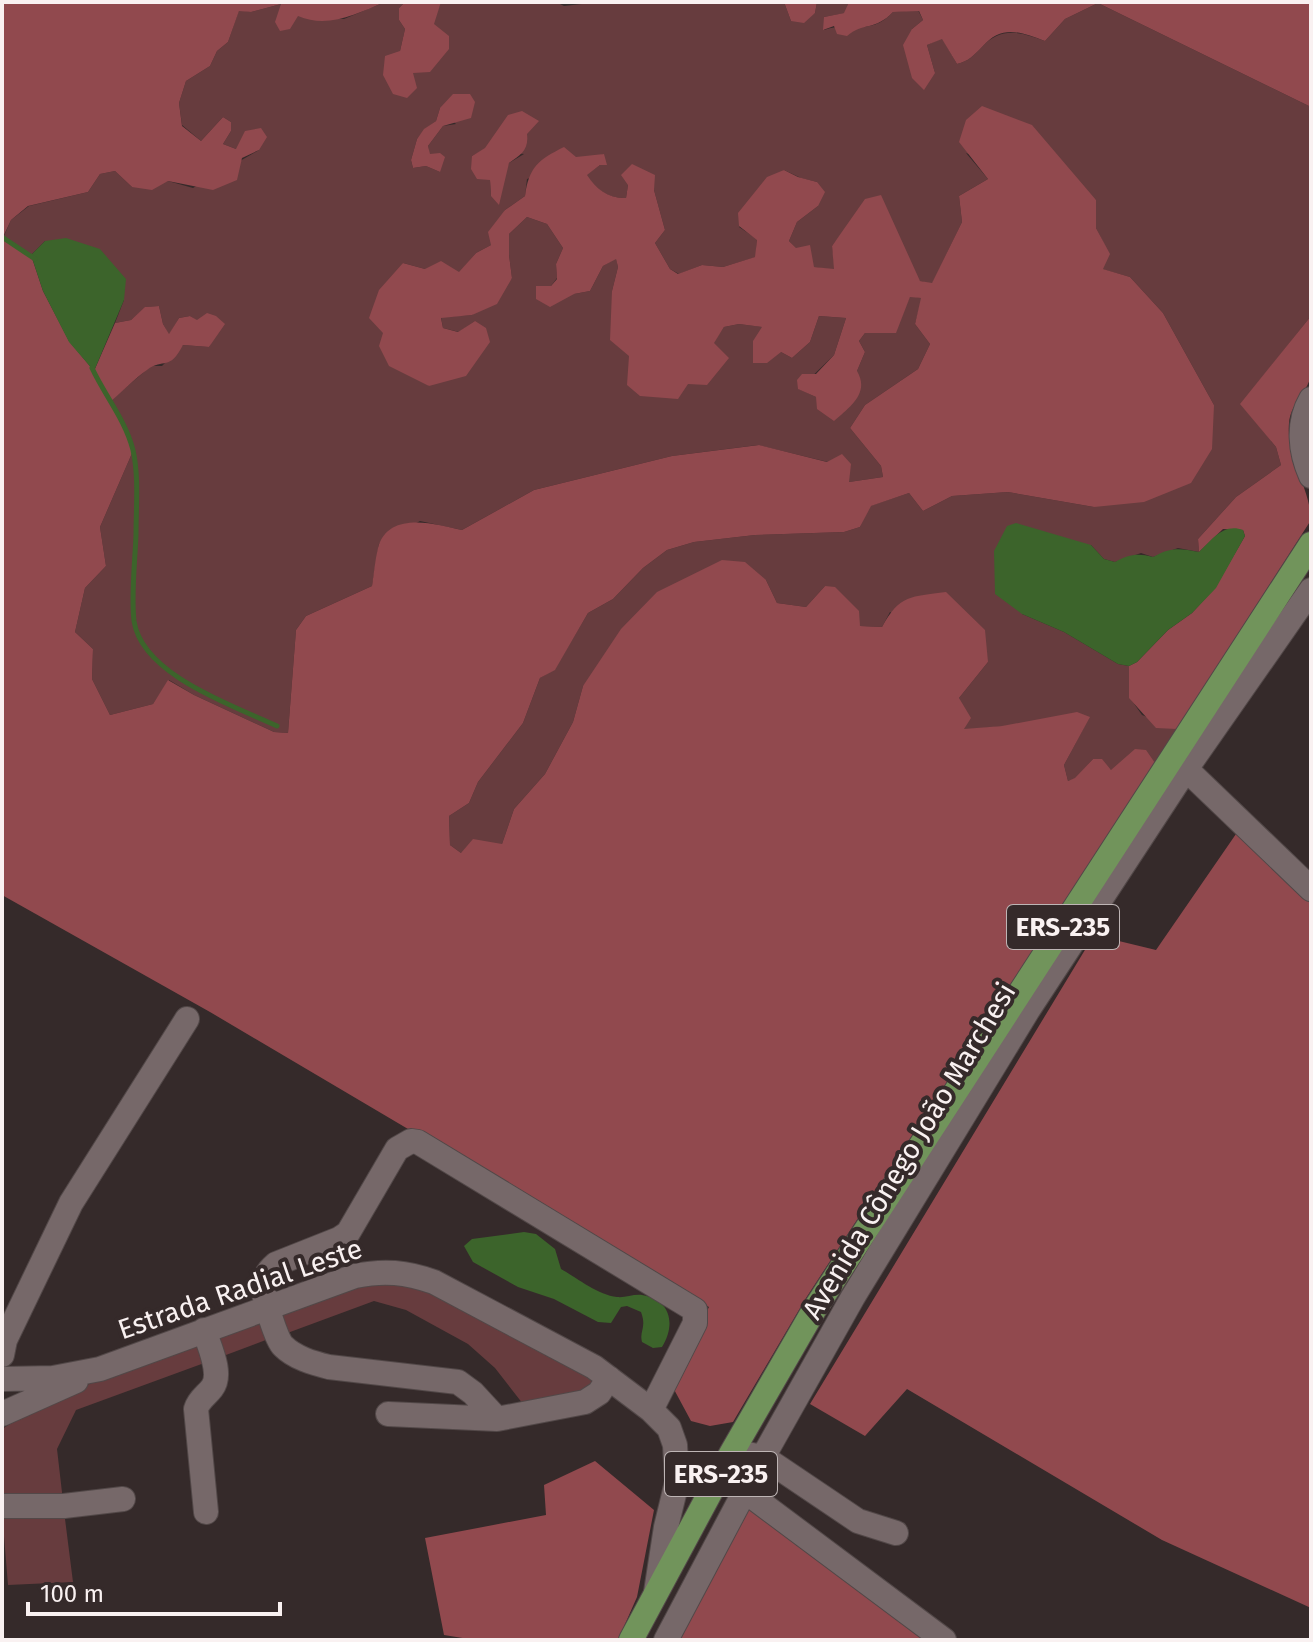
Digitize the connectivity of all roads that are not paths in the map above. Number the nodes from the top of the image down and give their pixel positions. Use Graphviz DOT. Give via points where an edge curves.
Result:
graph roads {
  1 [pos="1311,399"];
  2 [pos="1311,476"];
  3 [pos="1311,544"];
  4 [pos="1311,590"];
  5 [pos="1179,764"];
  6 [pos="1311,889"];
  7 [pos="187,1019"];
  8 [pos="268,1307"];
  9 [pos="204,1330"];
  10 [pos="100,1369"];
  11 [pos="3,1371"];
  12 [pos="609,1378"];
  13 [pos="651,1410"];
  14 [pos="2,1413"];
  15 [pos="388,1414"];
  16 [pos="497,1419"];
  17 [pos="763,1457"];
  18 [pos="728,1459"];
  19 [pos="746,1492"];
  20 [pos="123,1499"];
  21 [pos="2,1506"];
  22 [pos="206,1512"];
  23 [pos="896,1533"];
  24 [pos="656,1592"];
  25 [pos="683,1606"];
  26 [pos="631,1640"];
  27 [pos="666,1640"];
  28 [pos="944,1640"];
  1 -- 2 [label="street" via="1301,443"];
  3 -- 5 [label="main road, ERS-235"];
  4 -- 5 [label="street, Avenida Cônego João Marchesi"];
  5 -- 6 [label="street"];
  5 -- 17 [label="street, Avenida Cônego João Marchesi" via="853,1297"];
  5 -- 18 [label="main road, ERS-235" via="814,1310"];
  7 -- 11 [label="street" via="71,1203 5,1340"];
  8 -- 9 [label="street, Estrada Radial Leste"];
  8 -- 12 [label="street, Estrada Radial Leste" via="355,1276 414,1275"];
  8 -- 13 [label="street" via="263,1287 270,1269 348,1233 397,1149 418,1142 695,1310 695,1323"];
  8 -- 16 [label="street" via="280,1345 304,1359 329,1367 458,1382"];
  9 -- 10 [label="street, Estrada Radial Leste"];
  9 -- 22 [label="street" via="216,1371 216,1381 196,1409"];
  10 -- 11 [label="street, Estrada Radial Leste" via="53,1378"];
  10 -- 14 [label="street"];
  11 -- 14 [label="street" via="12,1397"];
  12 -- 13 [label="street, Estrada Radial Leste"];
  12 -- 16 [label="street" via="585,1402"];
  13 -- 24 [label="street, Estrada Radial Leste" via="669,1428 677,1464"];
  15 -- 16 [label="street"];
  17 -- 18 [label="street"];
  17 -- 19 [label="street, Avenida Cônego João Marchesi"];
  17 -- 23 [label="street" via="858,1521"];
  18 -- 19 [label="street"];
  18 -- 24 [label="main road, ERS-235"];
  19 -- 25 [label="street, Avenida Cônego João Marchesi"];
  19 -- 28 [label="street"];
  20 -- 21 [label="street"];
  24 -- 25 [label="street"];
  24 -- 26 [label="main road, ERS-235"];
  25 -- 27 [label="street, Avenida Cônego João Marchesi"];
}
